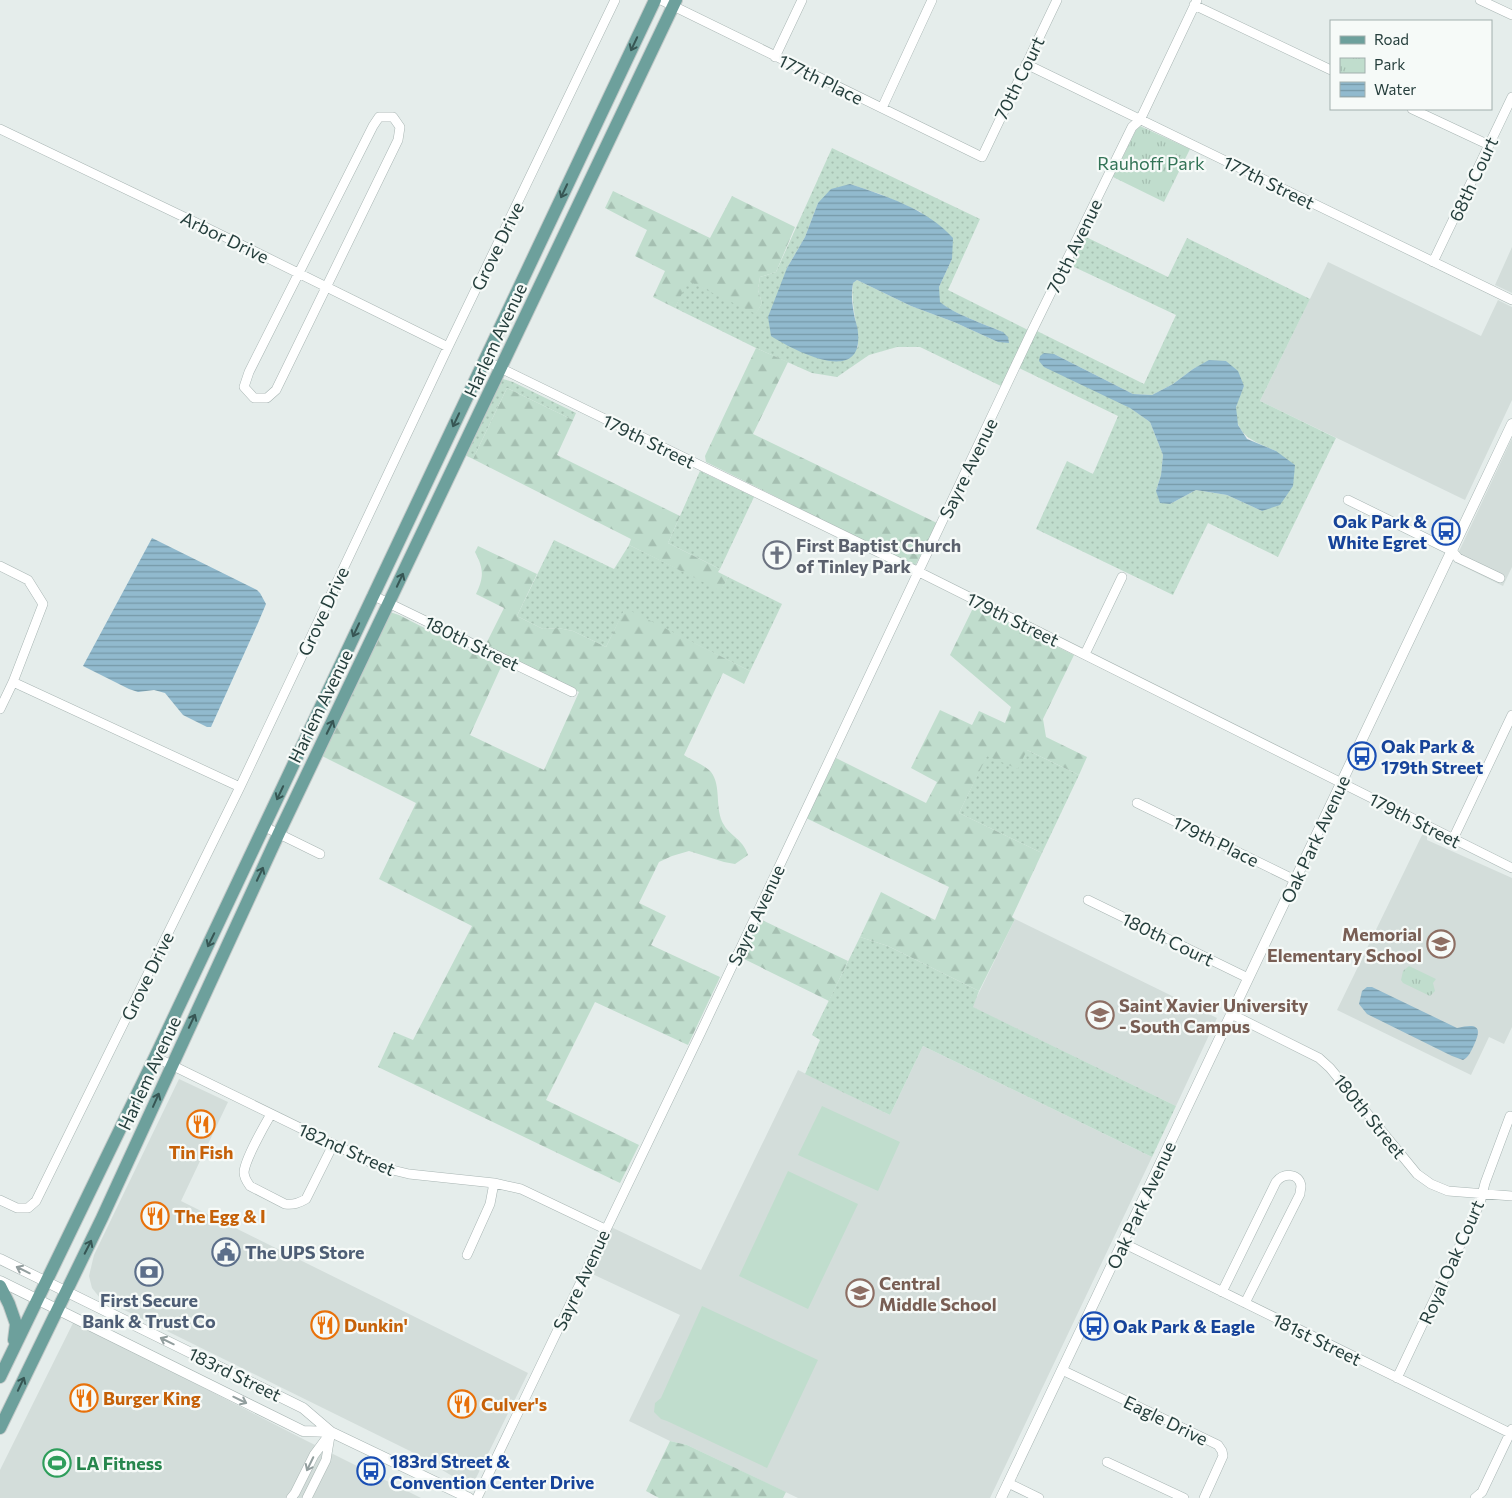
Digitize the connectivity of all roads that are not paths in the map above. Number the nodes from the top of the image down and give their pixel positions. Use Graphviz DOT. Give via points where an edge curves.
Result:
graph roads {
  1 [pos="615,0"];
  2 [pos="655,0"];
  3 [pos="661,0"];
  4 [pos="802,0"];
  5 [pos="932,0"];
  6 [pos="1057,0"];
  7 [pos="1480,0"];
  8 [pos="1195,2"];
  9 [pos="674,3"];
  10 [pos="1512,15"];
  11 [pos="775,56"];
  12 [pos="1026,64"];
  13 [pos="1330,70"];
  14 [pos="1512,97"];
  15 [pos="882,108"];
  16 [pos="1414,110"];
  17 [pos="1140,120"];
  18 [pos="0,129"];
  19 [pos="591,134"];
  20 [pos="608,142"];
  21 [pos="1489,145"];
  22 [pos="982,157"];
  23 [pos="1434,262"];
  24 [pos="298,273"];
  25 [pos="327,288"];
  26 [pos="1512,300"];
  27 [pos="1032,331"];
  28 [pos="448,347"];
  29 [pos="484,360"];
  30 [pos="501,368"];
  31 [pos="1512,424"];
  32 [pos="1348,500"];
  33 [pos="1452,551"];
  34 [pos="0,566"];
  35 [pos="919,572"];
  36 [pos="1122,577"];
  37 [pos="1500,578"];
  38 [pos="372,595"];
  39 [pos="389,603"];
  40 [pos="1085,654"];
  41 [pos="13,682"];
  42 [pos="572,692"];
  43 [pos="0,709"];
  44 [pos="1512,716"];
  45 [pos="1342,782"];
  46 [pos="240,788"];
  47 [pos="1137,803"];
  48 [pos="265,827"];
  49 [pos="279,833"];
  50 [pos="1453,839"];
  51 [pos="320,854"];
  52 [pos="1512,868"];
  53 [pos="1295,880"];
  54 [pos="1088,900"];
  55 [pos="1248,978"];
  56 [pos="1232,1014"];
  57 [pos="155,1057"];
  58 [pos="172,1065"];
  59 [pos="271,1114"];
  60 [pos="1510,1116"];
  61 [pos="333,1144"];
  62 [pos="494,1183"];
  63 [pos="1482,1194"];
  64 [pos="1512,1196"];
  65 [pos="0,1200"];
  66 [pos="605,1229"];
  67 [pos="1122,1243"];
  68 [pos="467,1255"];
  69 [pos="0,1258"];
  70 [pos="0,1281"];
  71 [pos="46,1281"];
  72 [pos="0,1286"];
  73 [pos="66,1291"];
  74 [pos="1222,1292"];
  75 [pos="37,1299"];
  76 [pos="1245,1303"];
  77 [pos="57,1308"];
  78 [pos="13,1351"];
  79 [pos="1062,1370"];
  80 [pos="0,1377"];
  81 [pos="1397,1378"];
  82 [pos="0,1428"];
  83 [pos="331,1432"];
  84 [pos="1511,1432"];
  85 [pos="1107,1462"];
  86 [pos="1008,1483"];
  87 [pos="291,1498"];
  88 [pos="307,1498"];
  89 [pos="469,1498"];
  90 [pos="477,1498"];
  91 [pos="1001,1498"];
  92 [pos="1039,1498"];
  93 [pos="1184,1498"];
  94 [pos="1204,1498"];
  95 [pos="1476,1498"];
  1 -- 28 [label="street, Grove Drive"];
  2 -- 19 [label="main road, Harlem Avenue, one-way"];
  3 -- 9 [label="street, 177th Place"];
  4 -- 11 [label="street"];
  5 -- 15 [label="street"];
  6 -- 12 [label="street, 70th Court"];
  7 -- 10 [label="street"];
  8 -- 13 [label="street"];
  8 -- 17 [label="street, 70th Avenue"];
  9 -- 11 [label="street, 177th Place"];
  9 -- 20 [label="main road, Harlem Avenue"];
  11 -- 15 [label="street, 177th Place"];
  12 -- 17 [label="street, 177th Street"];
  12 -- 22 [label="street, 70th Court"];
  14 -- 21 [label="street, 68th Court"];
  15 -- 22 [label="street, 177th Place"];
  16 -- 21 [label="street"];
  17 -- 23 [label="street, 177th Street"];
  17 -- 27 [label="street, 70th Avenue" via="1132,127"];
  18 -- 24 [label="street, Arbor Drive"];
  19 -- 20 [label="main road"];
  19 -- 29 [label="main road, Harlem Avenue, one-way"];
  20 -- 30 [label="main road, Harlem Avenue"];
  21 -- 23 [label="street, 68th Court"];
  23 -- 26 [label="street, 177th Street"];
  24 -- 25 [label="street, Arbor Drive"];
  24 -- 25 [label="street" via="249,372 244,388 254,398 267,398 276,390"];
  24 -- 25 [label="street" via="373,126 379,117 393,117 400,126 398,140"];
  25 -- 28 [label="street, Arbor Drive"];
  27 -- 35 [label="street, Sayre Avenue"];
  28 -- 46 [label="street, Grove Drive"];
  29 -- 30 [label="street, 179th Street"];
  29 -- 38 [label="main road, Harlem Avenue, one-way"];
  30 -- 35 [label="street, 179th Street"];
  39 -- 30 [label="main road, Harlem Avenue, one-way"];
  31 -- 33 [label="street, Oak Park Avenue"];
  32 -- 33 [label="street"];
  33 -- 37 [label="street" via="1458,558"];
  33 -- 45 [label="street, Oak Park Avenue"];
  34 -- 41 [label="street" via="28,580 44,604"];
  35 -- 40 [label="street, 179th Street"];
  35 -- 66 [label="street, Sayre Avenue"];
  36 -- 40 [label="street"];
  38 -- 39 [label="street, 180th Street"];
  38 -- 48 [label="main road, Harlem Avenue, one-way"];
  39 -- 42 [label="street, 180th Street"];
  49 -- 39 [label="main road, Harlem Avenue, one-way"];
  40 -- 45 [label="street, 179th Street"];
  41 -- 43 [label="street"];
  41 -- 46 [label="street"];
  44 -- 50 [label="street"];
  45 -- 50 [label="street, 179th Street"];
  45 -- 53 [label="street, Oak Park Avenue"];
  46 -- 65 [label="street, Grove Drive" via="36,1201 28,1208 17,1208"];
  47 -- 53 [label="street, 179th Place"];
  48 -- 49 [label="street"];
  48 -- 57 [label="main road, Harlem Avenue, one-way"];
  49 -- 51 [label="street"];
  58 -- 49 [label="main road, Harlem Avenue, one-way"];
  50 -- 52 [label="street, 179th Street"];
  53 -- 55 [label="street, Oak Park Avenue"];
  54 -- 55 [label="street, 180th Court"];
  55 -- 56 [label="street, Oak Park Avenue"];
  56 -- 63 [label="street, 180th Street" via="1319,1058 1417,1174 1448,1191"];
  56 -- 67 [label="street, Oak Park Avenue"];
  57 -- 58 [label="street, 182nd Street"];
  57 -- 71 [label="main road, Harlem Avenue"];
  58 -- 59 [label="street, 182nd Street"];
  73 -- 58 [label="main road, Harlem Avenue, one-way"];
  59 -- 61 [label="street, 182nd Street"];
  59 -- 61 [label="street" via="244,1173 250,1186 285,1204 306,1199"];
  60 -- 63 [label="street, Royal Oak Court"];
  61 -- 62 [label="street, 182nd Street" via="380,1167 409,1174"];
  62 -- 66 [label="street, 182nd Street" via="521,1189"];
  62 -- 68 [label="street" via="490,1204"];
  63 -- 64 [label="street, 180th Street"];
  63 -- 81 [label="street, Royal Oak Court"];
  66 -- 90 [label="street, Sayre Avenue"];
  67 -- 74 [label="street, 181st Street"];
  67 -- 79 [label="street, Oak Park Avenue"];
  71 -- 69 [label="street, 183rd Street, one-way"];
  70 -- 75 [label="street, 183rd Street"];
  71 -- 73 [label="street, 183rd Street"];
  71 -- 75 [label="main road, Harlem Avenue"];
  72 -- 78 [label="main road" via="16,1324"];
  73 -- 77 [label="main road, Harlem Avenue"];
  83 -- 73 [label="street, 183rd Street, one-way" via="303,1408"];
  74 -- 76 [label="street, 181st Street"];
  74 -- 76 [label="street" via="1276,1182 1280,1177 1293,1176 1301,1186 1300,1194"];
  75 -- 77 [label="street, 183rd Street"];
  75 -- 78 [label="main road, Harlem Avenue"];
  76 -- 81 [label="street, 181st Street"];
  82 -- 77 [label="main road, Harlem Avenue, one-way"];
  77 -- 83 [label="street, 183rd Street, one-way" via="303,1430"];
  78 -- 80 [label="main road, Harlem Avenue"];
  79 -- 86 [label="street, Oak Park Avenue"];
  79 -- 94 [label="street, Eagle Drive" via="1218,1445 1222,1460"];
  81 -- 84 [label="street, 181st Street"];
  83 -- 87 [label="street, one-way" via="314,1455"];
  83 -- 88 [label="street" via="326,1460"];
  83 -- 89 [label="street, 183rd Street"];
  84 -- 95 [label="street"];
  85 -- 93 [label="street"];
  86 -- 91 [label="street, Oak Park Avenue"];
  86 -- 92 [label="street"];
}
